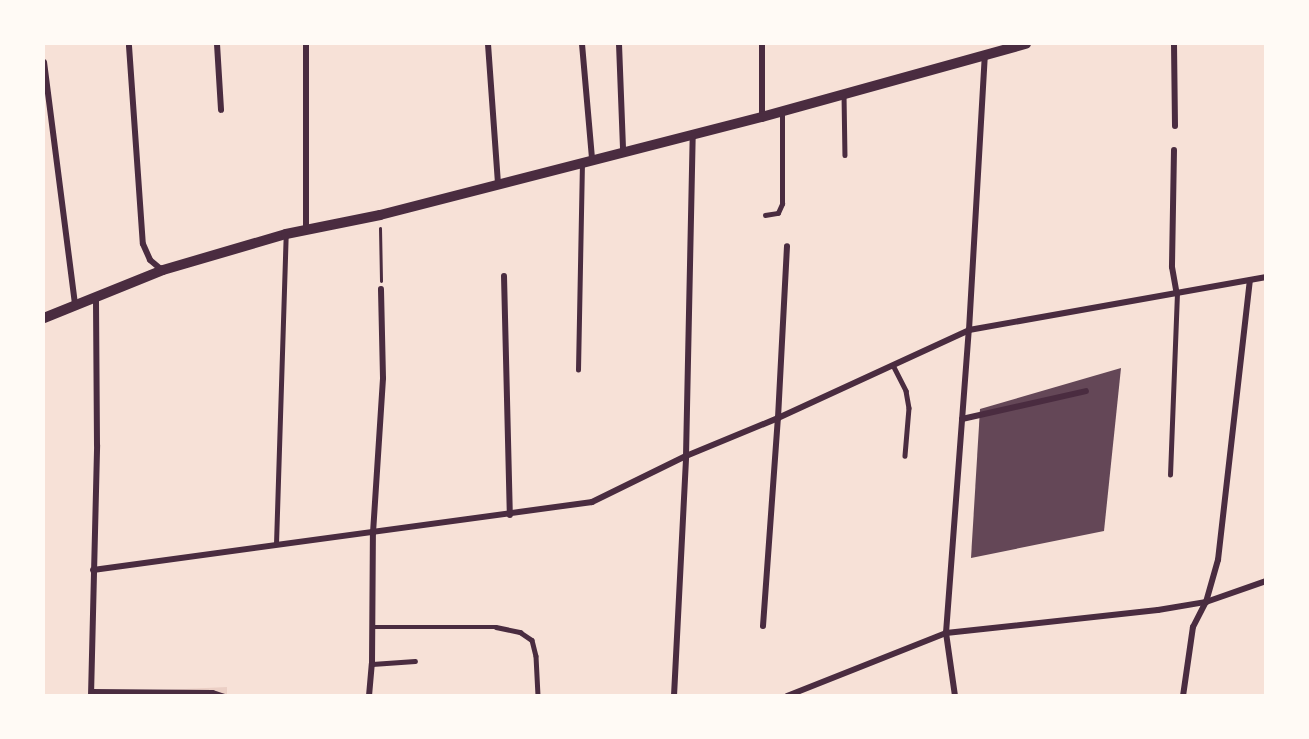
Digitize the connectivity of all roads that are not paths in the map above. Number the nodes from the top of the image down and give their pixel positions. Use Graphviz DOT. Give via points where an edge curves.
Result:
graph roads {
  1 [pos="218,44"];
  2 [pos="306,44"];
  3 [pos="488,44"];
  4 [pos="582,44"];
  5 [pos="619,44"];
  6 [pos="762,44"];
  7 [pos="1026,44"];
  8 [pos="1174,44"];
  9 [pos="129,46"];
  10 [pos="985,55"];
  11 [pos="44,62"];
  12 [pos="844,94"];
  13 [pos="221,110"];
  14 [pos="782,111"];
  15 [pos="762,117"];
  16 [pos="1174,126"];
  17 [pos="693,134"];
  18 [pos="623,150"];
  19 [pos="1174,150"];
  20 [pos="845,155"];
  21 [pos="587,160"];
  22 [pos="498,184"];
  23 [pos="765,216"];
  24 [pos="306,229"];
  25 [pos="286,234"];
  26 [pos="787,246"];
  27 [pos="163,270"];
  28 [pos="504,276"];
  29 [pos="1266,277"];
  30 [pos="1250,281"];
  31 [pos="381,289"];
  32 [pos="1177,294"];
  33 [pos="96,297"];
  34 [pos="75,305"];
  35 [pos="44,318"];
  36 [pos="969,330"];
  37 [pos="893,365"];
  38 [pos="578,370"];
  39 [pos="1086,391"];
  40 [pos="778,418"];
  41 [pos="962,419"];
  42 [pos="686,456"];
  43 [pos="905,456"];
  44 [pos="1170,475"];
  45 [pos="510,515"];
  46 [pos="373,532"];
  47 [pos="276,544"];
  48 [pos="93,570"];
  49 [pos="1266,581"];
  50 [pos="1206,602"];
  51 [pos="763,626"];
  52 [pos="372,627"];
  53 [pos="946,633"];
  54 [pos="415,662"];
  55 [pos="372,664"];
  56 [pos="91,693"];
  57 [pos="224,696"];
  58 [pos="369,696"];
  59 [pos="538,696"];
  60 [pos="675,696"];
  61 [pos="787,696"];
  62 [pos="955,696"];
  63 [pos="1184,696"];
  1 -- 13 [label="street"];
  2 -- 24 [label="street"];
  3 -- 22 [label="street"];
  4 -- 21 [label="street"];
  5 -- 18 [label="street"];
  6 -- 15 [label="street"];
  7 -- 10 [label="street"];
  8 -- 16 [label="street"];
  9 -- 27 [label="street" via="143,244 150,260"];
  10 -- 12 [label="street"];
  10 -- 36 [label="street"];
  11 -- 34 [label="street"];
  12 -- 14 [label="street"];
  12 -- 20 [label="lane"];
  14 -- 15 [label="street"];
  14 -- 23 [label="lane" via="782,204 778,213"];
  15 -- 17 [label="street"];
  17 -- 18 [label="street"];
  17 -- 42 [label="street"];
  18 -- 21 [label="street"];
  19 -- 32 [label="street" via="1172,267"];
  21 -- 22 [label="street"];
  21 -- 38 [label="lane"];
  22 -- 24 [label="street" via="380,215"];
  24 -- 25 [label="street"];
  25 -- 27 [label="street"];
  25 -- 47 [label="street"];
  26 -- 40 [label="street"];
  27 -- 33 [label="street"];
  28 -- 45 [label="street"];
  29 -- 30 [label="street"];
  30 -- 32 [label="street"];
  30 -- 50 [label="street" via="1218,560"];
  31 -- 46 [label="street" via="383,378"];
  32 -- 36 [label="street"];
  32 -- 44 [label="lane"];
  33 -- 34 [label="street"];
  33 -- 48 [label="street"];
  34 -- 35 [label="street"];
  36 -- 37 [label="street"];
  36 -- 41 [label="street"];
  37 -- 40 [label="street"];
  37 -- 43 [label="lane" via="906,391 909,408"];
  39 -- 41 [label="street"];
  40 -- 42 [label="street"];
  40 -- 51 [label="street"];
  41 -- 53 [label="street"];
  42 -- 45 [label="street" via="592,502"];
  42 -- 60 [label="street"];
  45 -- 46 [label="street"];
  46 -- 47 [label="street"];
  46 -- 52 [label="street"];
  47 -- 48 [label="street"];
  48 -- 56 [label="street"];
  49 -- 50 [label="street"];
  50 -- 53 [label="street" via="1148,612"];
  50 -- 63 [label="street" via="1193,627"];
  52 -- 55 [label="street"];
  52 -- 59 [label="lane" via="496,627 520,632 532,640"];
  53 -- 61 [label="street"];
  53 -- 62 [label="street"];
  54 -- 55 [label="street"];
  55 -- 58 [label="street"];
  56 -- 57 [label="lane" via="212,692"];
}
